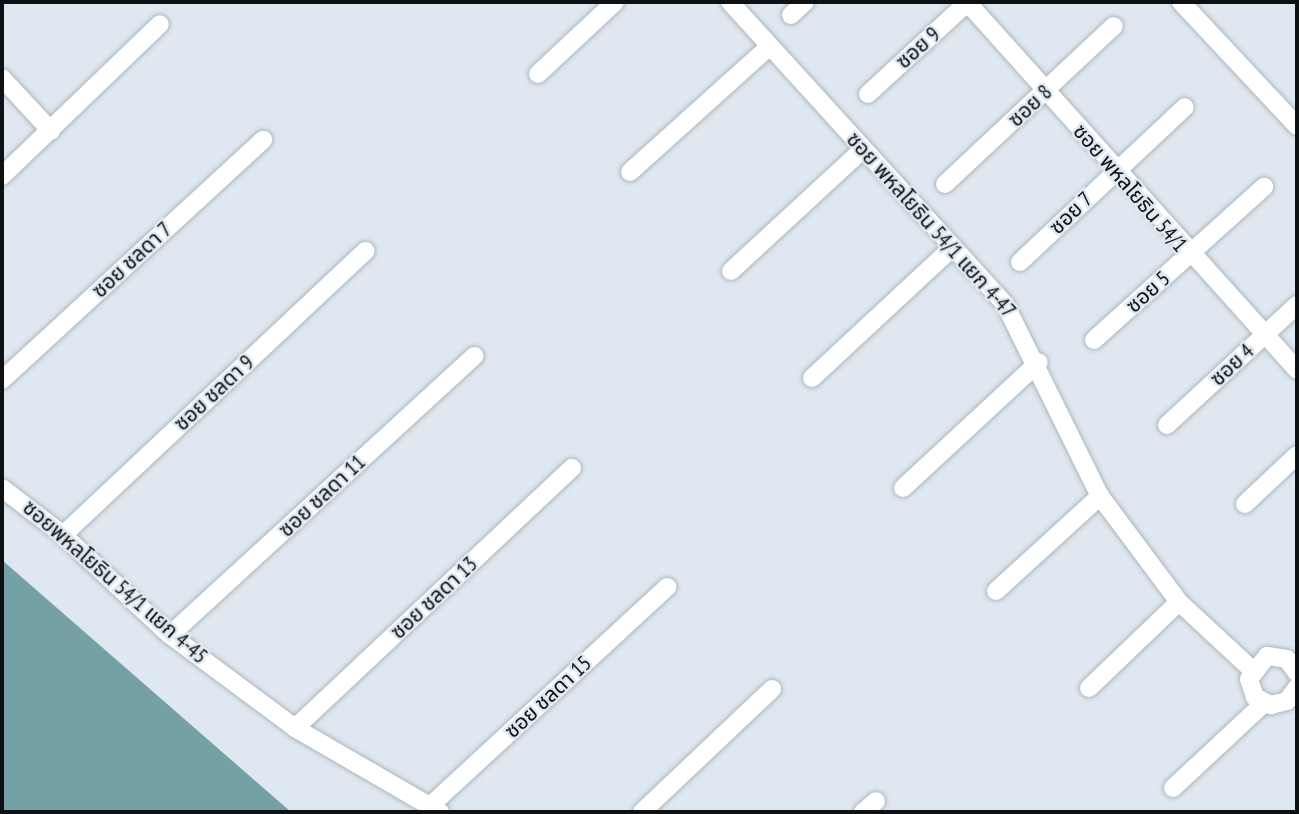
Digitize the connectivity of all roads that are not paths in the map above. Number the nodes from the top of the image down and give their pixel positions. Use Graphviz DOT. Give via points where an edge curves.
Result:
graph roads {
  1 [pos="615,2"];
  2 [pos="730,2"];
  3 [pos="805,2"];
  4 [pos="968,2"];
  5 [pos="1181,2"];
  6 [pos="791,15"];
  7 [pos="160,24"];
  8 [pos="1114,26"];
  9 [pos="770,46"];
  10 [pos="538,74"];
  11 [pos="2,78"];
  12 [pos="1046,90"];
  13 [pos="867,94"];
  14 [pos="1185,107"];
  15 [pos="1297,126"];
  16 [pos="51,131"];
  17 [pos="263,140"];
  18 [pos="863,149"];
  19 [pos="630,172"];
  20 [pos="1115,172"];
  21 [pos="2,176"];
  22 [pos="945,184"];
  23 [pos="1264,187"];
  24 [pos="953,247"];
  25 [pos="365,251"];
  26 [pos="1189,255"];
  27 [pos="1020,262"];
  28 [pos="730,271"];
  29 [pos="1297,305"];
  30 [pos="1265,335"];
  31 [pos="1094,340"];
  32 [pos="474,356"];
  33 [pos="1039,362"];
  34 [pos="1297,370"];
  35 [pos="812,378"];
  36 [pos="2,380"];
  37 [pos="1167,425"];
  38 [pos="1297,455"];
  39 [pos="572,468"];
  40 [pos="2,488"];
  41 [pos="903,488"];
  42 [pos="1100,496"];
  43 [pos="1245,504"];
  44 [pos="63,535"];
  45 [pos="667,587"];
  46 [pos="996,591"];
  47 [pos="1179,602"];
  48 [pos="170,635"];
  49 [pos="1251,669"];
  50 [pos="1297,673"];
  51 [pos="1089,688"];
  52 [pos="772,689"];
  53 [pos="1296,694"];
  54 [pos="1264,703"];
  55 [pos="295,728"];
  56 [pos="1173,788"];
  57 [pos="435,809"];
  58 [pos="642,812"];
  1 -- 10 [label="street"];
  2 -- 9 [label="street, ซอย พหลโยธิน 54/1 แยก 4-47"];
  3 -- 6 [label="street"];
  4 -- 12 [label="street, ซอย พหลโยธิน 54/1"];
  4 -- 13 [label="street, ซอย 9"];
  5 -- 15 [label="street"];
  7 -- 16 [label="street"];
  8 -- 12 [label="street, ซอย 8"];
  9 -- 18 [label="street, ซอย พหลโยธิน 54/1 แยก 4-47"];
  9 -- 19 [label="street"];
  11 -- 16 [label="street"];
  12 -- 20 [label="street, ซอย พหลโยธิน 54/1"];
  12 -- 22 [label="street, ซอย 8"];
  14 -- 20 [label="street, ซอย 7"];
  16 -- 21 [label="street"];
  17 -- 36 [label="street, ซอย ชลดา 7"];
  18 -- 24 [label="street, ซอย พหลโยธิน 54/1 แยก 4-47"];
  18 -- 28 [label="street"];
  20 -- 26 [label="street, ซอย พหลโยธิน 54/1"];
  20 -- 27 [label="street, ซอย 7"];
  23 -- 26 [label="street, ซอย 5"];
  24 -- 33 [label="street, ซอย พหลโยธิน 54/1 แยก 4-47" via="1018,321"];
  24 -- 35 [label="street"];
  25 -- 44 [label="street, ซอย ชลดา 9"];
  26 -- 30 [label="street, ซอย พหลโยธิน 54/1"];
  26 -- 31 [label="street, ซอย 5"];
  29 -- 30 [label="street, ซอย 4"];
  30 -- 34 [label="street, ซอย พหลโยธิน 54/1"];
  30 -- 37 [label="street, ซอย 4"];
  32 -- 48 [label="street, ซอย ชลดา 11"];
  33 -- 41 [label="street"];
  33 -- 42 [label="street, ซอย พหลโยธิน 54/1 แยก 4-47"];
  38 -- 43 [label="street"];
  39 -- 55 [label="street, ซอย ชลดา 13"];
  40 -- 44 [label="street, ซอยพหลโยธิน 54/1 แยก 4-45"];
  42 -- 46 [label="street"];
  42 -- 47 [label="street, ซอย พหลโยธิน 54/1 แยก 4-47"];
  44 -- 48 [label="street, ซอยพหลโยธิน 54/1 แยก 4-45"];
  45 -- 57 [label="street, ซอย ชลดา 15"];
  47 -- 49 [label="street, ซอย พหลโยธิน 54/1 แยก 4-47"];
  47 -- 51 [label="street"];
  48 -- 55 [label="street, ซอยพหลโยธิน 54/1 แยก 4-45"];
  49 -- 50 [label="street" via="1277,655"];
  49 -- 54 [label="street" via="1250,689"];
  52 -- 58 [label="street"];
  53 -- 54 [label="street"];
  54 -- 56 [label="street"];
  55 -- 57 [label="street, ซอยพหลโยธิน 54/1 แยก 4-45"];
}
